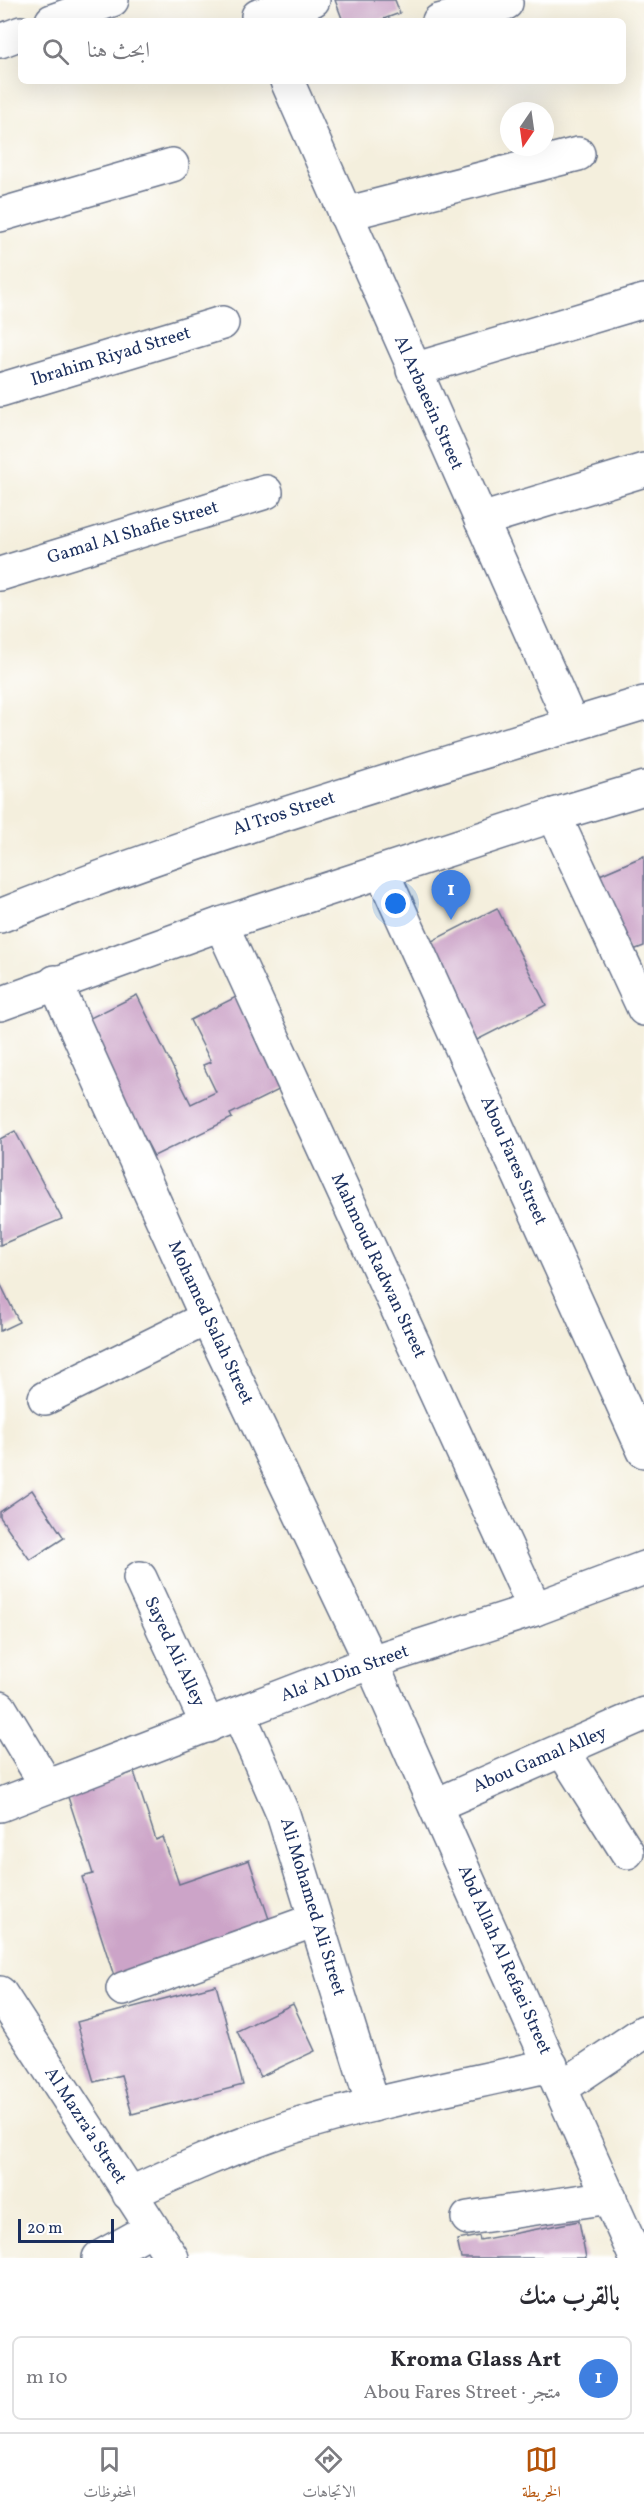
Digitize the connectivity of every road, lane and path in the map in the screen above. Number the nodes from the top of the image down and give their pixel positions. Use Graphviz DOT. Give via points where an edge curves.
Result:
graph roads {
  1 [pos="112,0"];
  2 [pos="313,0"];
  3 [pos="506,3"];
  4 [pos="257,12"];
  5 [pos="61,18"];
  6 [pos="451,18"];
  7 [pos="18,34"];
  8 [pos="0,41"];
  9 [pos="288,84"];
  10 [pos="578,154"];
  11 [pos="172,165"];
  12 [pos="345,214"];
  13 [pos="0,215"];
  14 [pos="644,301"];
  15 [pos="222,323"];
  16 [pos="414,370"];
  17 [pos="0,390"];
  18 [pos="644,470"];
  19 [pos="266,492"];
  20 [pos="481,520"];
  21 [pos="0,574"];
  22 [pos="644,703"];
  23 [pos="572,725"];
  24 [pos="644,788"];
  25 [pos="554,815"];
  26 [pos="382,872"];
  27 [pos="0,916"];
  28 [pos="221,924"];
  29 [pos="54,982"];
  30 [pos="0,1004"];
  31 [pos="644,1009"];
  32 [pos="207,1318"];
  33 [pos="45,1398"];
  34 [pos="644,1451"];
  35 [pos="644,1568"];
  36 [pos="140,1578"];
  37 [pos="535,1609"];
  38 [pos="371,1662"];
  39 [pos="0,1708"];
  40 [pos="239,1714"];
  41 [pos="644,1714"];
  42 [pos="208,1726"];
  43 [pos="564,1751"];
  44 [pos="47,1786"];
  45 [pos="436,1804"];
  46 [pos="0,1805"];
  47 [pos="627,1852"];
  48 [pos="315,1920"];
  49 [pos="123,1989"];
  50 [pos="0,1994"];
  51 [pos="644,2032"];
  52 [pos="556,2076"];
  53 [pos="373,2105"];
  54 [pos="129,2194"];
  55 [pos="610,2197"];
  56 [pos="468,2218"];
  57 [pos="152,2229"];
  58 [pos="99,2258"];
  59 [pos="172,2258"];
  60 [pos="636,2258"];
  1 -- 5 [label="street"];
  2 -- 4 [label="street"];
  3 -- 6 [label="street"];
  7 -- 8 [label="street"];
  9 -- 12 [label="street, Al Arbaeein Street"];
  10 -- 12 [label="street"];
  11 -- 13 [label="street"];
  12 -- 16 [label="street, Al Arbaeein Street"];
  14 -- 16 [label="street"];
  15 -- 17 [label="street, Ibrahim Riyad Street"];
  16 -- 20 [label="street, Al Arbaeein Street"];
  18 -- 20 [label="street"];
  19 -- 21 [label="street, Gamal Al Shafie Street"];
  20 -- 23 [label="street, Al Arbaeein Street"];
  22 -- 23 [label="street, Al Tros Street"];
  23 -- 27 [label="street, Al Tros Street" via="302,808"];
  24 -- 25 [label="street"];
  25 -- 26 [label="street"];
  25 -- 31 [label="street"];
  26 -- 28 [label="street"];
  26 -- 34 [label="street, Abou Fares Street"];
  28 -- 29 [label="street"];
  28 -- 37 [label="street, Mahmoud Radwan Street"];
  29 -- 30 [label="street"];
  29 -- 32 [label="street, Mohamed Salah Street"];
  32 -- 33 [label="street"];
  32 -- 38 [label="street, Mohamed Salah Street"];
  35 -- 37 [label="street, Ala' Al Din Street"];
  36 -- 42 [label="street, Sayed Ali Alley"];
  37 -- 38 [label="street, Ala' Al Din Street"];
  38 -- 40 [label="street, Ala' Al Din Street"];
  38 -- 45 [label="street, Abd Allah Al Refaei Street"];
  39 -- 44 [label="street"];
  40 -- 42 [label="street, Ala' Al Din Street"];
  40 -- 48 [label="street, Ali Mohamed Ali Street" via="284,1814"];
  41 -- 43 [label="street, Abou Gamal Alley"];
  42 -- 44 [label="street, Ala' Al Din Street"];
  43 -- 45 [label="street, Abou Gamal Alley"];
  43 -- 47 [label="street"];
  44 -- 46 [label="street, Ala' Al Din Street"];
  45 -- 52 [label="street, Abd Allah Al Refaei Street"];
  48 -- 49 [label="street"];
  48 -- 53 [label="street, Ali Mohamed Ali Street"];
  50 -- 54 [label="street, Al Mazra'a Street"];
  51 -- 52 [label="street"];
  52 -- 53 [label="street"];
  52 -- 55 [label="street, Abd Allah Al Refaei Street"];
  53 -- 54 [label="street" via="289,2128 218,2154"];
  54 -- 57 [label="street, Al Mazra'a Street"];
  55 -- 56 [label="street"];
  55 -- 60 [label="street, Abd Allah Al Refaei Street"];
  57 -- 58 [label="street"];
  57 -- 59 [label="street, Al Mazra'a Street"];
}
